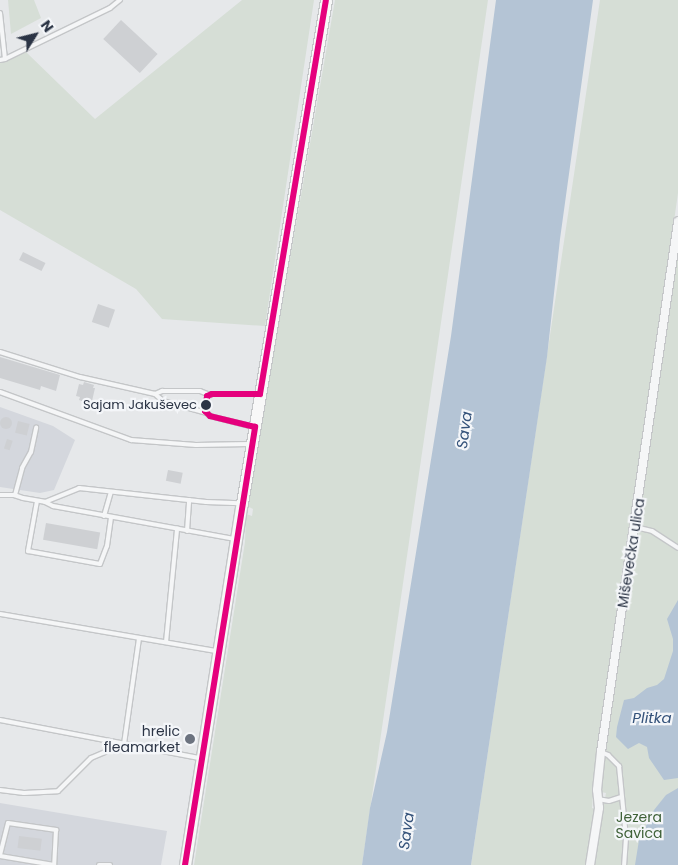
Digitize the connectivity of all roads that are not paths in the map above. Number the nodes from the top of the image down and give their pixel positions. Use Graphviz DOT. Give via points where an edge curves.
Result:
graph roads {
  1 [pos="120,0"];
  2 [pos="326,0"];
  3 [pos="0,13"];
  4 [pos="6,59"];
  5 [pos="0,60"];
  6 [pos="678,222"];
  7 [pos="677,242"];
  8 [pos="0,352"];
  9 [pos="0,392"];
  10 [pos="155,394"];
  11 [pos="260,394"];
  12 [pos="210,395"];
  13 [pos="207,413"];
  14 [pos="255,427"];
  15 [pos="36,428"];
  16 [pos="252,444"];
  17 [pos="110,492"];
  18 [pos="0,495"];
  19 [pos="15,495"];
  20 [pos="189,500"];
  21 [pos="37,501"];
  22 [pos="45,502"];
  23 [pos="242,503"];
  24 [pos="104,516"];
  25 [pos="111,517"];
  26 [pos="635,527"];
  27 [pos="177,529"];
  28 [pos="187,531"];
  29 [pos="236,539"];
  30 [pos="678,548"];
  31 [pos="0,614"];
  32 [pos="139,638"];
  33 [pos="166,642"];
  34 [pos="219,652"];
  35 [pos="0,720"];
  36 [pos="124,744"];
  37 [pos="601,752"];
  38 [pos="202,758"];
  39 [pos="0,790"];
  40 [pos="621,797"];
  41 [pos="598,799"];
  42 [pos="0,855"];
  43 [pos="99,865"];
  44 [pos="110,865"];
  45 [pos="185,865"];
  46 [pos="590,865"];
  47 [pos="624,865"];
  1 -- 4 [label="lane" via="110,8"];
  2 -- 11 [label="street"];
  3 -- 4 [label="lane"];
  4 -- 5 [label="lane"];
  6 -- 7 [label="street, Miševečka ulica"];
  7 -- 26 [label="street, Miševečka ulica"];
  8 -- 10 [label="lane" via="80,377"];
  9 -- 16 [label="lane" via="131,440 196,445"];
  10 -- 12 [label="lane" via="162,391 200,391"];
  10 -- 13 [label="lane" via="163,400"];
  11 -- 12 [label="lane"];
  11 -- 14 [label="street"];
  12 -- 13 [label="lane" via="207,396"];
  13 -- 14 [label="lane"];
  14 -- 16 [label="street"];
  15 -- 19 [label="lane"];
  16 -- 23 [label="street"];
  17 -- 20 [label="lane"];
  17 -- 22 [label="lane" via="79,488"];
  17 -- 24 [label="lane"];
  18 -- 19 [label="lane"];
  19 -- 21 [label="lane"];
  20 -- 23 [label="lane"];
  20 -- 28 [label="lane"];
  21 -- 22 [label="lane"];
  21 -- 25 [label="lane" via="28,551 100,564 107,546"];
  22 -- 24 [label="lane"];
  23 -- 29 [label="street"];
  24 -- 25 [label="lane"];
  25 -- 27 [label="lane"];
  26 -- 30 [label="lane" via="652,531"];
  26 -- 37 [label="street, Miševečka ulica"];
  27 -- 28 [label="lane"];
  27 -- 33 [label="lane"];
  28 -- 29 [label="lane"];
  29 -- 34 [label="street"];
  31 -- 32 [label="lane"];
  32 -- 33 [label="lane"];
  32 -- 36 [label="lane"];
  33 -- 34 [label="lane"];
  34 -- 38 [label="street"];
  35 -- 36 [label="lane"];
  36 -- 38 [label="lane"];
  36 -- 39 [label="lane" via="92,758 58,791 24,794"];
  37 -- 40 [label="lane" via="619,766"];
  37 -- 41 [label="street, Miševečka ulica"];
  38 -- 45 [label="street"];
  40 -- 41 [label="lane"];
  40 -- 47 [label="lane" via="626,838"];
  41 -- 46 [label="street, Miševečka ulica"];
  42 -- 42 [label="lane" via="54,865 56,830 8,823"];
  43 -- 44 [label="lane"];
}
